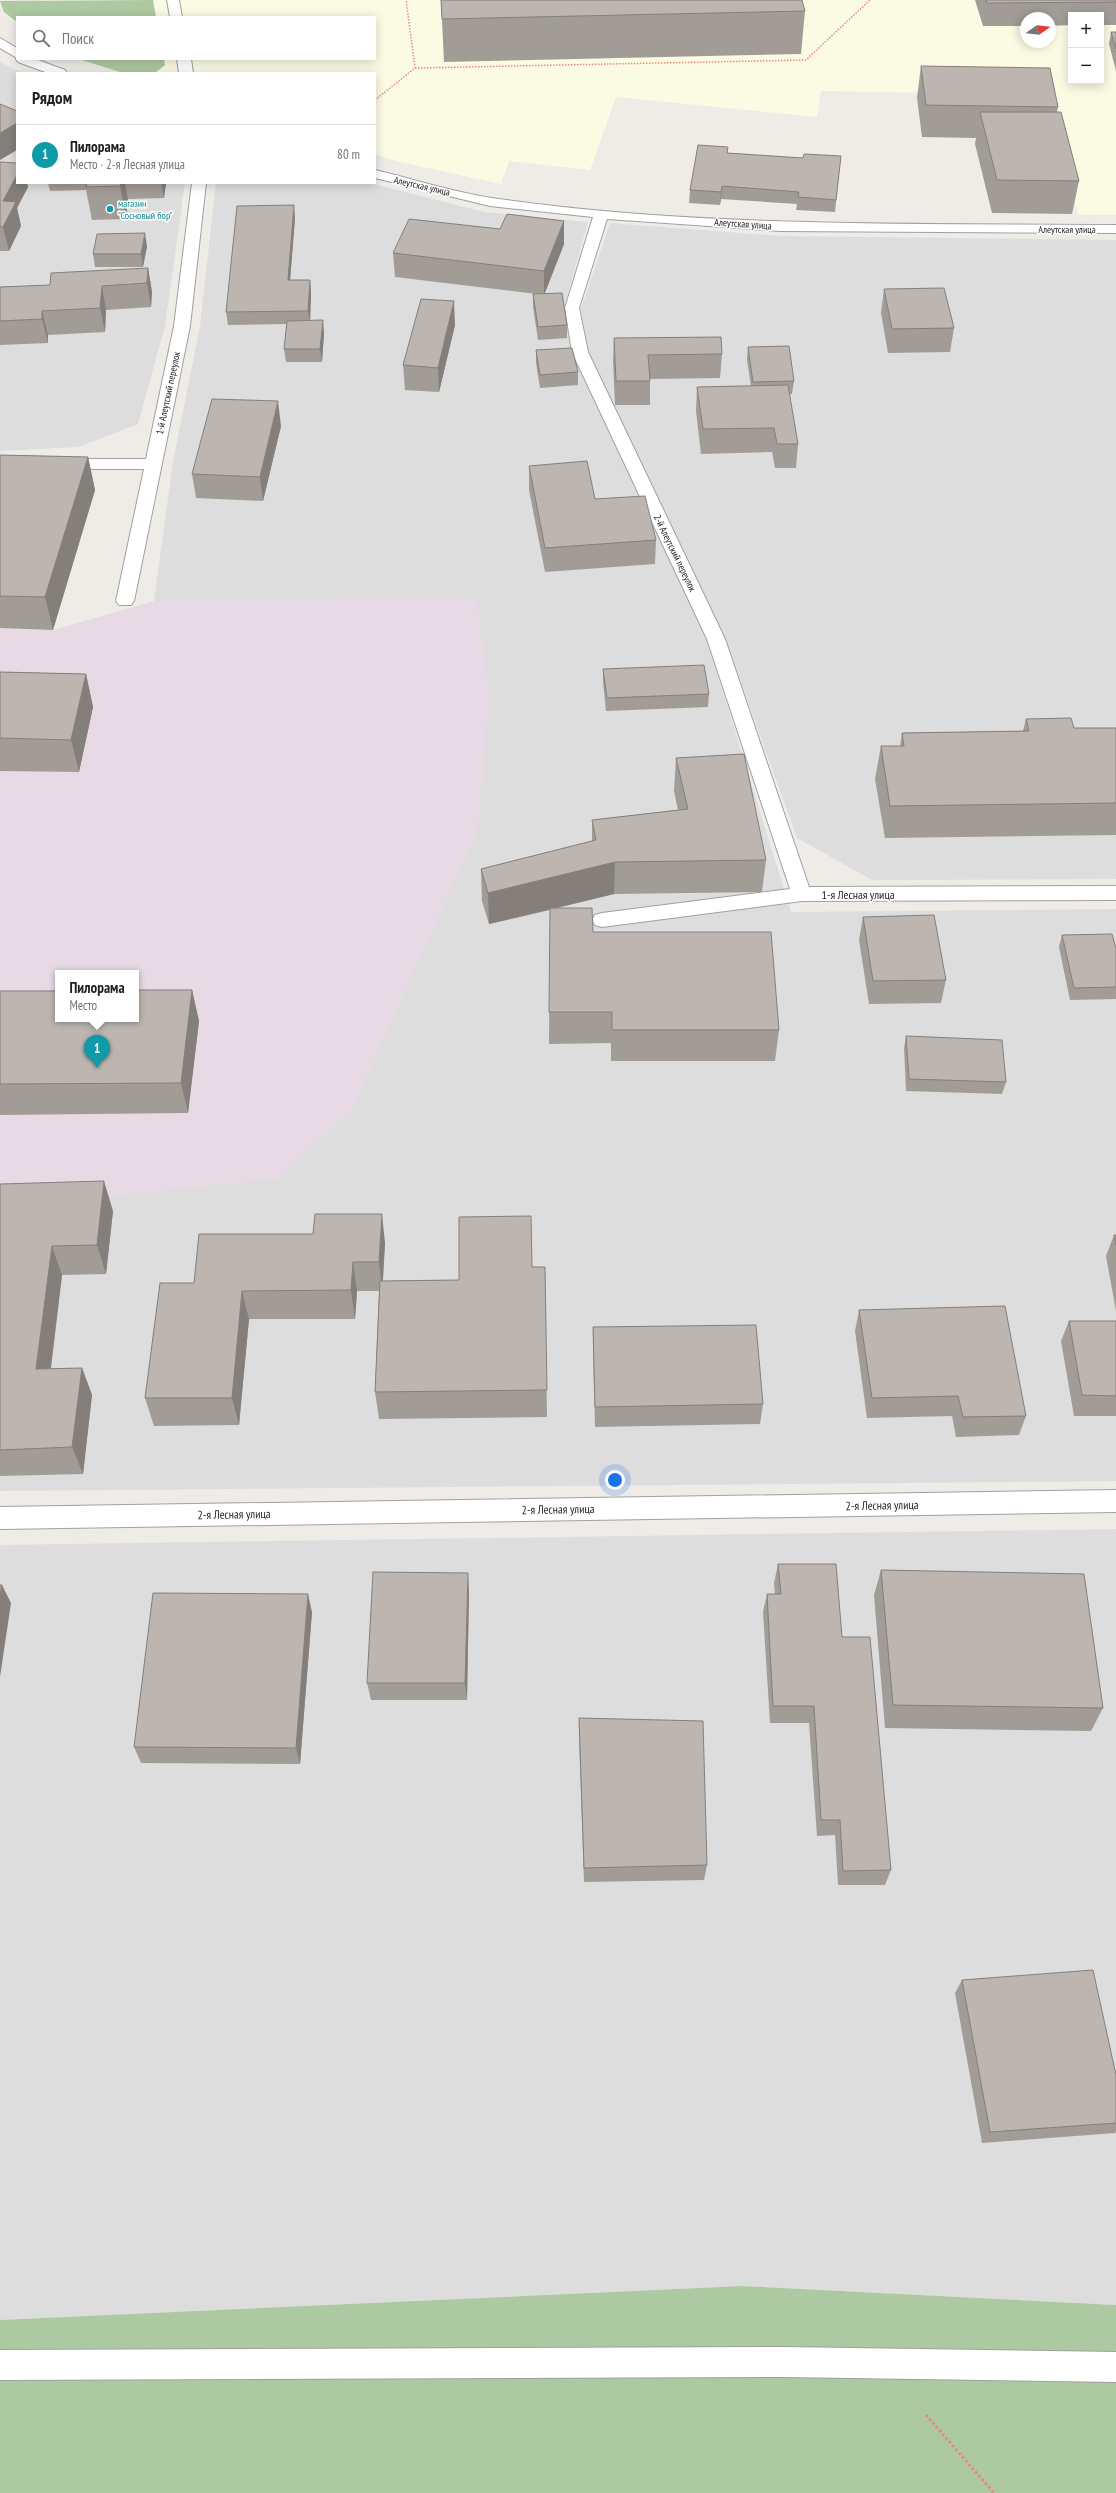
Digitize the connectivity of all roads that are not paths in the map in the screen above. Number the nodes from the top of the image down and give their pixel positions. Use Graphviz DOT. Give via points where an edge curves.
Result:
graph roads {
  1 [pos="173,0"];
  2 [pos="176,16"];
  3 [pos="0,42"];
  4 [pos="16,53"];
  5 [pos="26,60"];
  6 [pos="184,60"];
  7 [pos="57,72"];
  8 [pos="186,72"];
  9 [pos="376,174"];
  10 [pos="199,184"];
  11 [pos="601,214"];
  12 [pos="1116,229"];
  13 [pos="0,464"];
  14 [pos="152,464"];
  15 [pos="125,601"];
  16 [pos="1116,893"];
  17 [pos="802,894"];
  18 [pos="602,920"];
  19 [pos="1116,1502"];
  20 [pos="0,1518"];
  21 [pos="0,2365"];
  22 [pos="1116,2367"];
  1 -- 2 [label="street"];
  3 -- 4 [label="street"];
  5 -- 7 [label="street"];
  6 -- 8 [label="street"];
  9 -- 11 [label="street, Алеутская улица" via="490,202"];
  10 -- 14 [label="street, 1-й Алеутский переулок" via="182,326"];
  11 -- 12 [label="street, Алеутская улица" via="781,227"];
  11 -- 17 [label="street, 2-й Алеутский переулок" via="572,308 580,352 716,639"];
  13 -- 14 [label="street"];
  14 -- 15 [label="street, 1-й Алеутский переулок"];
  16 -- 17 [label="street, 1-я Лесная улица"];
  17 -- 18 [label="street, 1-я Лесная улица"];
  19 -- 20 [label="street, 2-я Лесная улица"];
  21 -- 22 [label="street" via="880,2364"];
}
